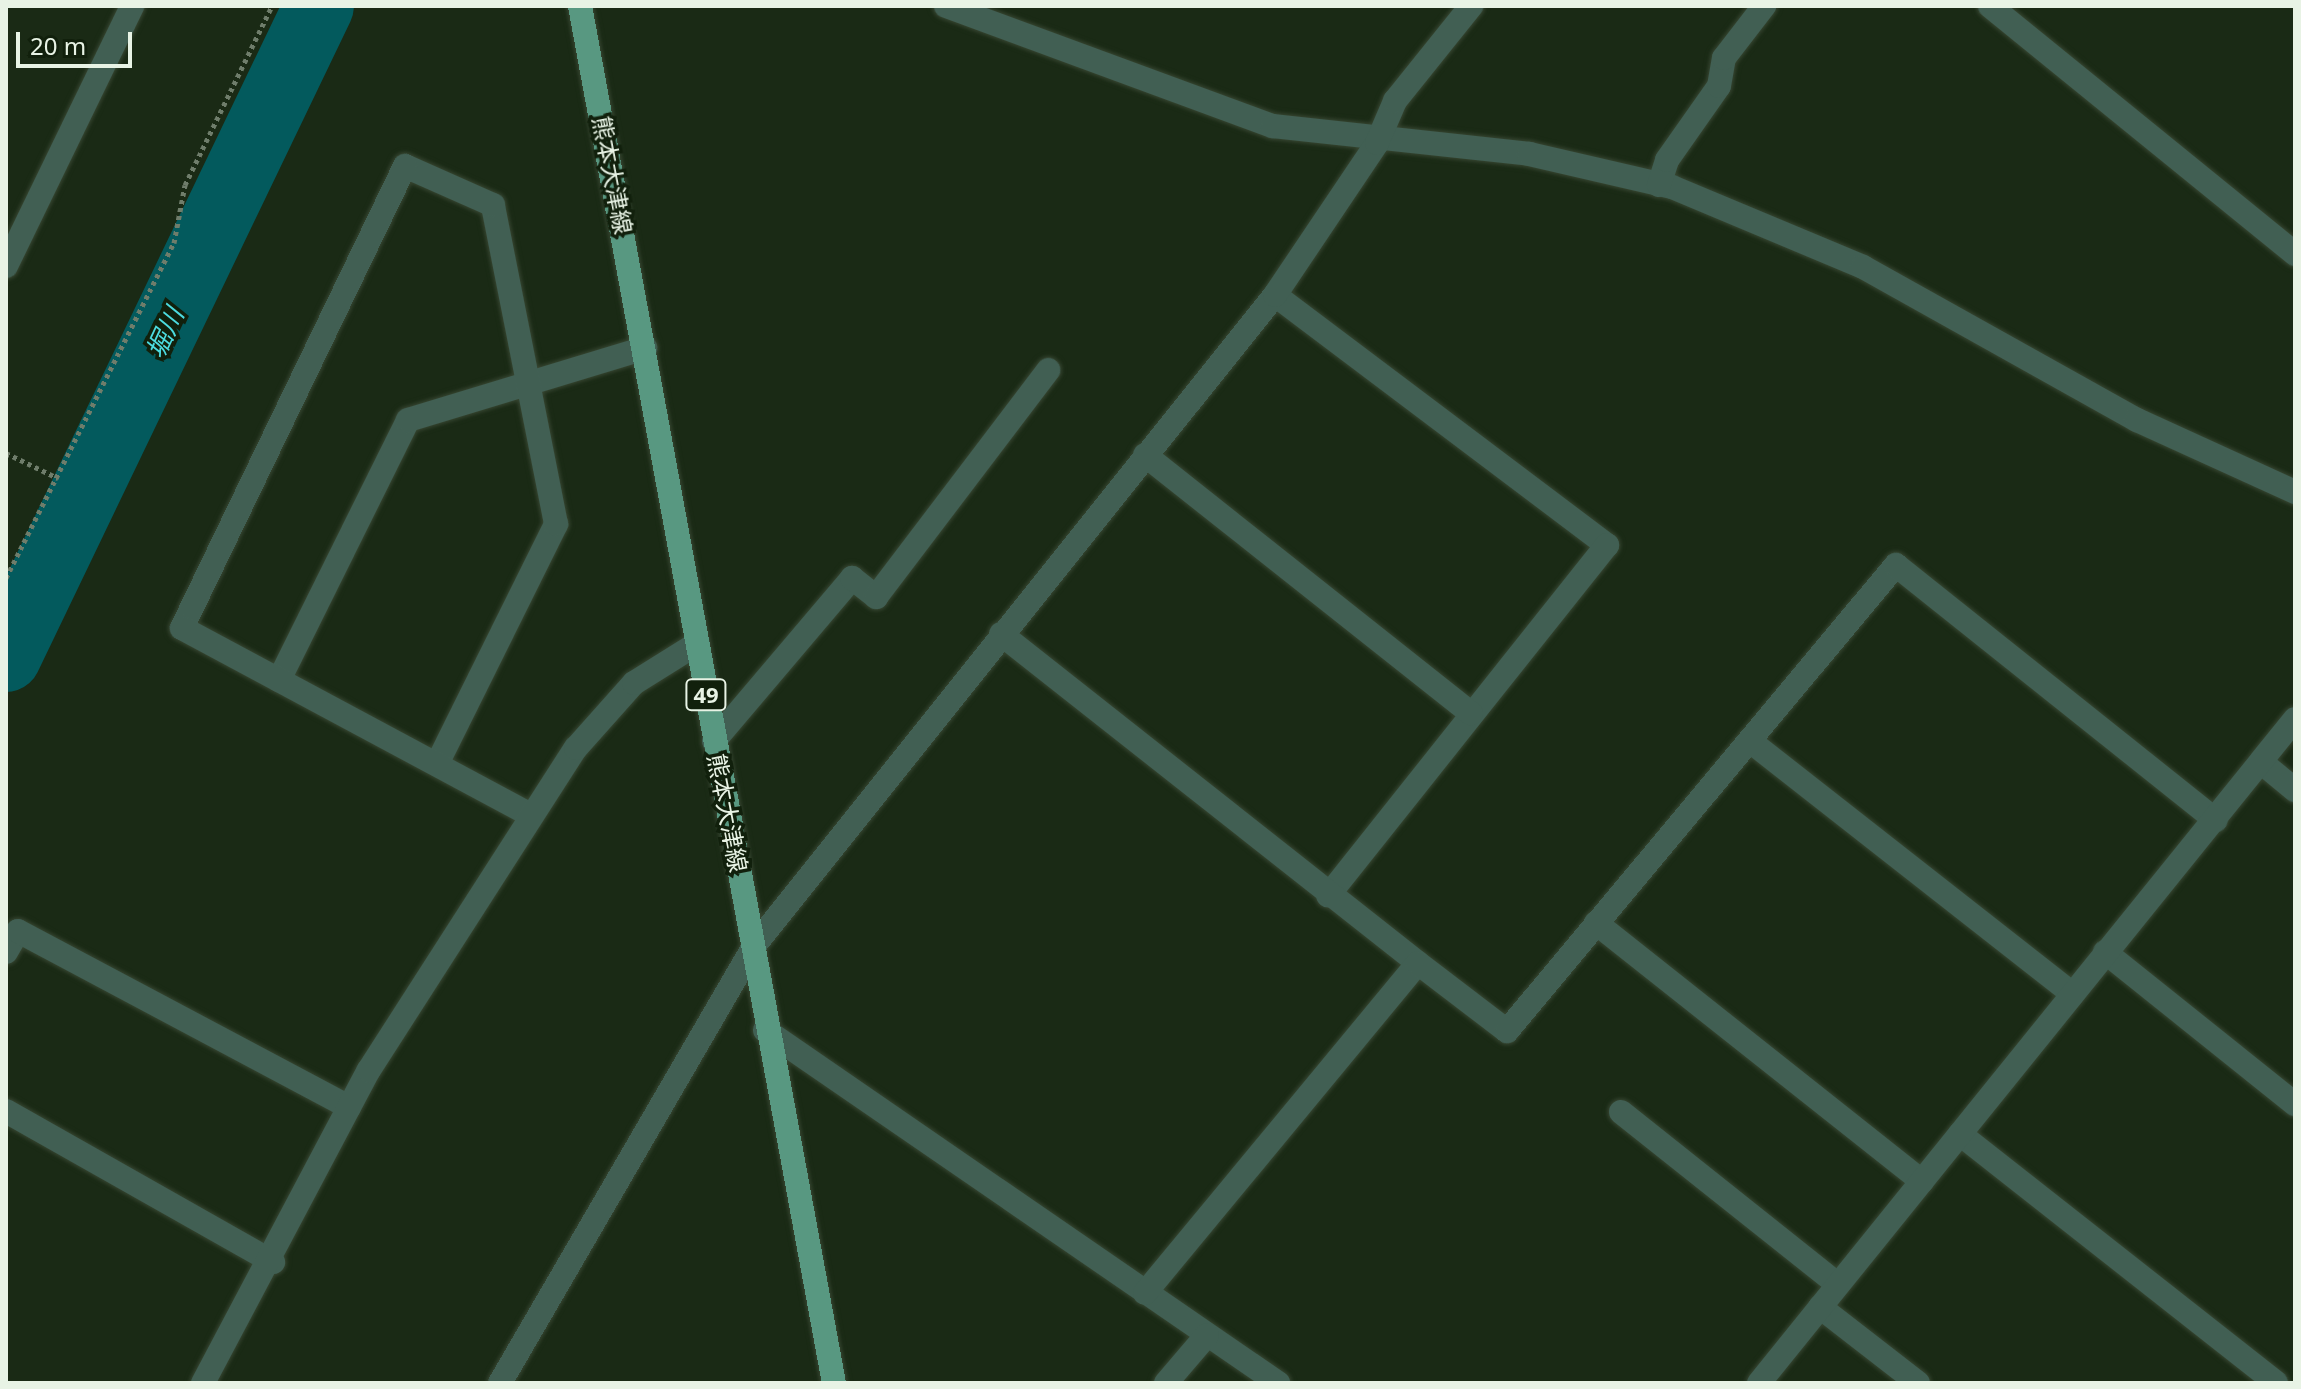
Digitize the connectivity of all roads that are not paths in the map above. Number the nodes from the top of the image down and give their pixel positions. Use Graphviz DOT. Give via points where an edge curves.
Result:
graph roads {
  1 [pos="132,6"];
  2 [pos="580,6"];
  3 [pos="946,6"];
  4 [pos="1471,6"];
  5 [pos="1764,6"];
  6 [pos="1990,6"];
  7 [pos="1377,143"];
  8 [pos="1659,185"];
  9 [pos="2295,254"];
  10 [pos="6,266"];
  11 [pos="1275,295"];
  12 [pos="645,348"];
  13 [pos="1048,370"];
  14 [pos="528,380"];
  15 [pos="1145,455"];
  16 [pos="2295,492"];
  17 [pos="1001,634"];
  18 [pos="698,643"];
  19 [pos="279,680"];
  20 [pos="1471,713"];
  21 [pos="2295,719"];
  22 [pos="714,741"];
  23 [pos="1750,741"];
  24 [pos="2261,762"];
  25 [pos="437,764"];
  26 [pos="2295,790"];
  27 [pos="531,815"];
  28 [pos="2216,820"];
  29 [pos="1328,896"];
  30 [pos="1596,923"];
  31 [pos="754,946"];
  32 [pos="6,952"];
  33 [pos="2105,952"];
  34 [pos="1418,963"];
  35 [pos="2073,994"];
  36 [pos="765,1030"];
  37 [pos="2295,1104"];
  38 [pos="349,1107"];
  39 [pos="6,1111"];
  40 [pos="1621,1112"];
  41 [pos="1960,1134"];
  42 [pos="1922,1181"];
  43 [pos="273,1262"];
  44 [pos="1837,1284"];
  45 [pos="1145,1293"];
  46 [pos="1820,1307"];
  47 [pos="1207,1335"];
  48 [pos="203,1383"];
  49 [pos="500,1383"];
  50 [pos="834,1383"];
  51 [pos="1166,1383"];
  52 [pos="1278,1383"];
  53 [pos="1759,1383"];
  54 [pos="1918,1383"];
  55 [pos="2276,1383"];
  1 -- 10 [label="street"];
  2 -- 12 [label="main road, 熊本大津線 / 49"];
  3 -- 7 [label="street" via="1214,110"];
  4 -- 7 [label="street" via="1395,101"];
  5 -- 8 [label="street" via="1724,58 1719,86 1667,160"];
  6 -- 9 [label="street"];
  7 -- 8 [label="street" via="1529,154"];
  7 -- 11 [label="street"];
  8 -- 16 [label="street" via="1863,267 2137,420"];
  11 -- 15 [label="street"];
  11 -- 20 [label="street" via="1607,545"];
  12 -- 14 [label="street"];
  12 -- 18 [label="main road, 熊本大津線 / 49"];
  13 -- 22 [label="street" via="876,597 852,578"];
  14 -- 19 [label="street" via="408,420"];
  14 -- 19 [label="street" via="493,205 405,166 182,628"];
  14 -- 25 [label="street" via="556,524"];
  15 -- 17 [label="street"];
  15 -- 20 [label="street"];
  17 -- 29 [label="street"];
  17 -- 31 [label="street"];
  18 -- 22 [label="main road, 熊本大津線 / 49"];
  18 -- 27 [label="street" via="634,683 576,748"];
  19 -- 25 [label="street"];
  20 -- 29 [label="street"];
  21 -- 24 [label="street"];
  22 -- 31 [label="main road, 熊本大津線 / 49"];
  23 -- 28 [label="street" via="1896,565"];
  23 -- 30 [label="street"];
  23 -- 35 [label="street"];
  24 -- 26 [label="street"];
  24 -- 28 [label="street"];
  25 -- 27 [label="street"];
  27 -- 38 [label="street"];
  28 -- 33 [label="street"];
  29 -- 34 [label="street"];
  30 -- 34 [label="street" via="1507,1031"];
  30 -- 42 [label="street"];
  31 -- 36 [label="main road, 熊本大津線 / 49"];
  31 -- 49 [label="street"];
  32 -- 38 [label="street" via="18,931"];
  33 -- 35 [label="street"];
  33 -- 37 [label="street"];
  34 -- 45 [label="street"];
  35 -- 41 [label="street"];
  36 -- 45 [label="street"];
  36 -- 50 [label="main road, 熊本大津線 / 49"];
  38 -- 43 [label="street"];
  39 -- 43 [label="street"];
  40 -- 44 [label="street"];
  41 -- 42 [label="street"];
  41 -- 55 [label="street"];
  42 -- 44 [label="street"];
  43 -- 48 [label="street"];
  44 -- 46 [label="street"];
  45 -- 47 [label="street"];
  46 -- 53 [label="street"];
  46 -- 54 [label="street"];
  47 -- 51 [label="street"];
  47 -- 52 [label="street"];
}
